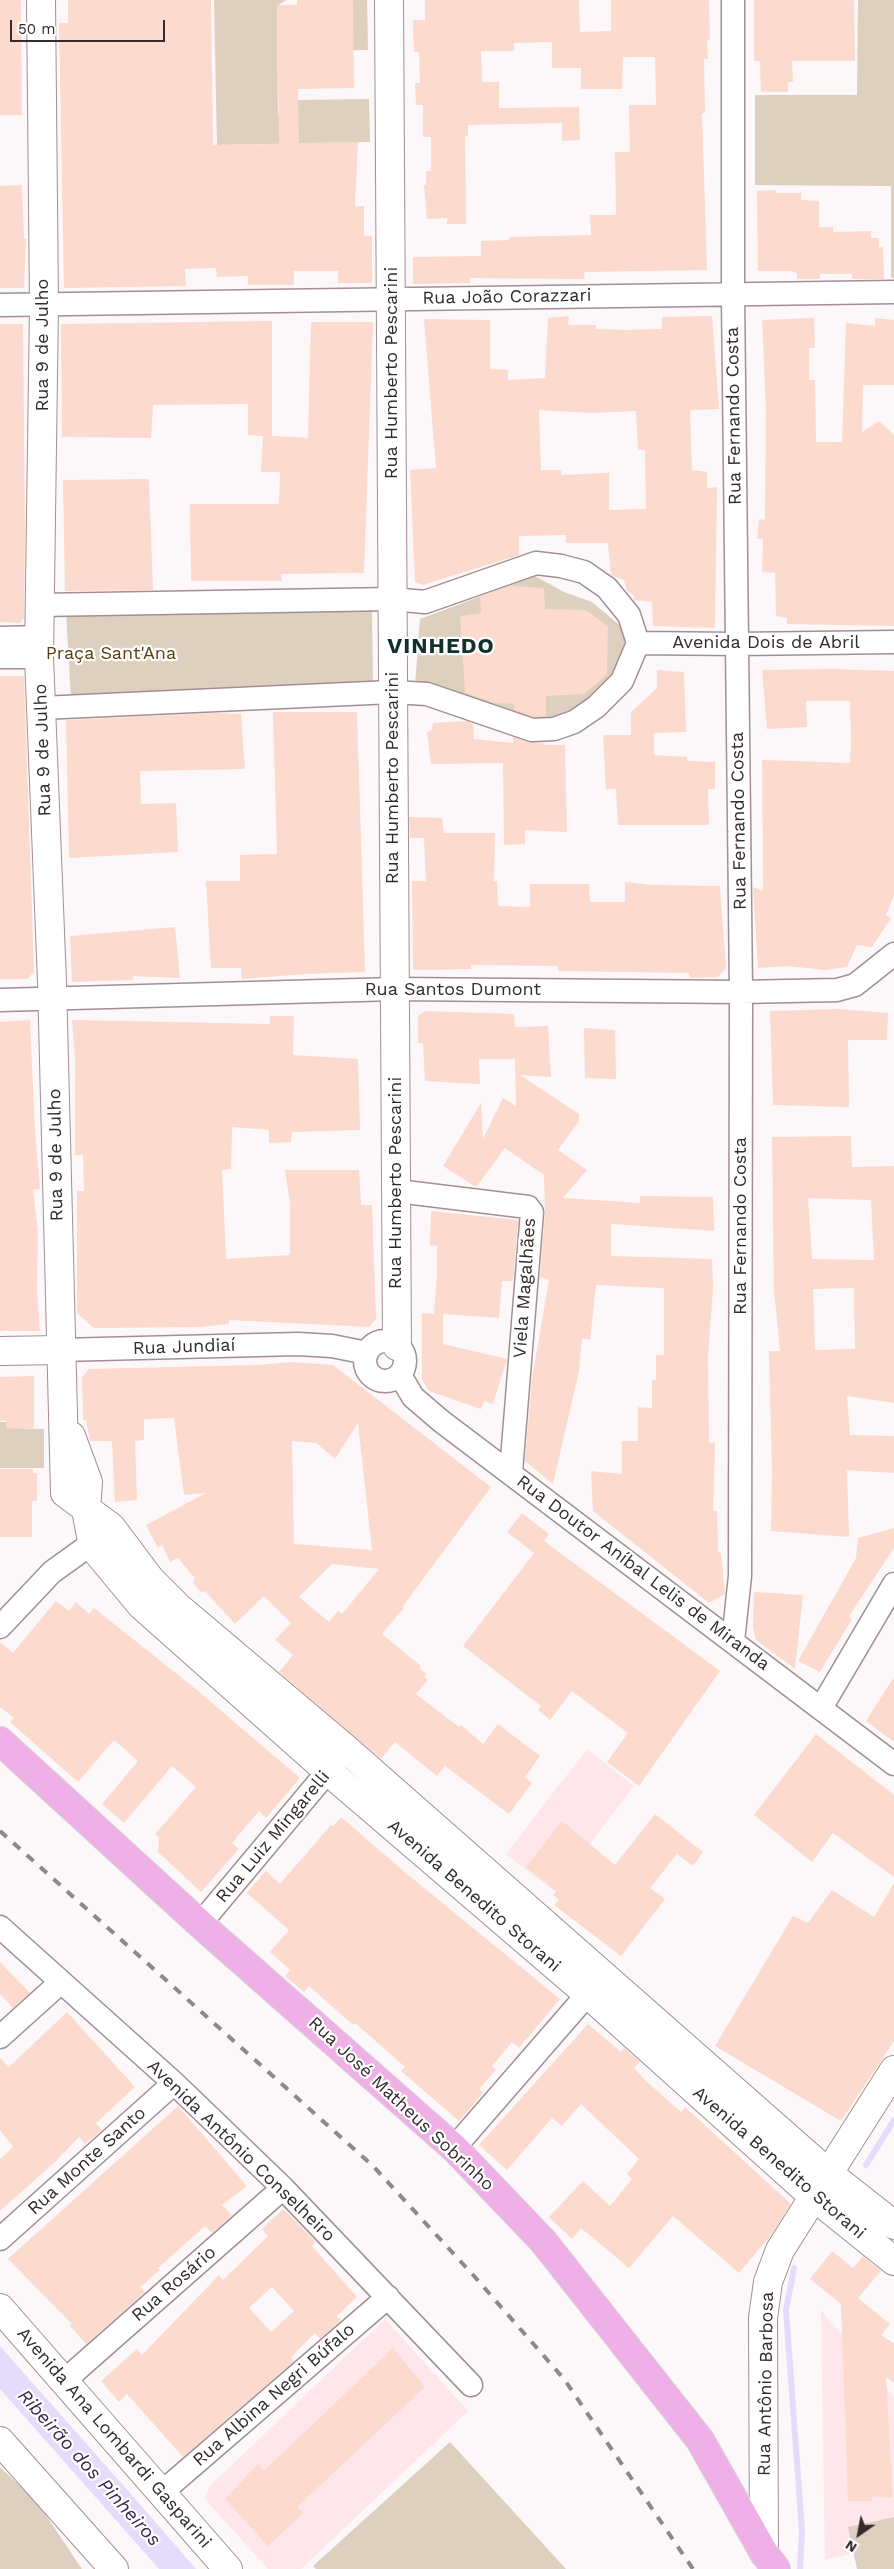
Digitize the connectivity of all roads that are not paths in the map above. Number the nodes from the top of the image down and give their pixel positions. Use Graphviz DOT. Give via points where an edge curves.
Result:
graph roads {
  1 [pos="41,0"];
  2 [pos="389,0"];
  3 [pos="733,0"];
  4 [pos="894,292"];
  5 [pos="733,295"];
  6 [pos="393,299"];
  7 [pos="0,305"];
  8 [pos="44,305"];
  9 [pos="392,599"];
  10 [pos="40,605"];
  11 [pos="0,638"];
  12 [pos="894,642"];
  13 [pos="638,643"];
  14 [pos="737,644"];
  15 [pos="39,647"];
  16 [pos="0,657"];
  17 [pos="392,692"];
  18 [pos="41,708"];
  19 [pos="894,954"];
  20 [pos="395,988"];
  21 [pos="741,992"];
  22 [pos="0,1000"];
  23 [pos="53,1000"];
  24 [pos="397,1191"];
  25 [pos="397,1346"];
  26 [pos="60,1350"];
  27 [pos="0,1351"];
  28 [pos="367,1353"];
  29 [pos="400,1375"];
  30 [pos="512,1472"];
  31 [pos="86,1510"];
  32 [pos="93,1548"];
  33 [pos="52,1572"];
  34 [pos="894,1584"];
  35 [pos="0,1626"];
  36 [pos="733,1641"];
  37 [pos="821,1708"];
  38 [pos="0,1740"];
  39 [pos="346,1749"];
  40 [pos="894,1764"];
  41 [pos="329,1772"];
  42 [pos="200,1924"];
  43 [pos="0,1927"];
  44 [pos="62,1982"];
  45 [pos="596,1985"];
  46 [pos="0,2037"];
  47 [pos="894,2070"];
  48 [pos="174,2083"];
  49 [pos="454,2148"];
  50 [pos="828,2172"];
  51 [pos="283,2188"];
  52 [pos="813,2196"];
  53 [pos="894,2225"];
  54 [pos="0,2239"];
  55 [pos="894,2261"];
  56 [pos="388,2297"];
  57 [pos="0,2308"];
  58 [pos="64,2381"];
  59 [pos="471,2385"];
  60 [pos="0,2441"];
  61 [pos="161,2493"];
  62 [pos="770,2561"];
  63 [pos="114,2569"];
  64 [pos="228,2569"];
  1 -- 8 [label="street, Rua 9 de Julho"];
  2 -- 6 [label="street, Rua Humberto Pescarini"];
  3 -- 5 [label="street, Rua Fernando Costa"];
  4 -- 5 [label="street, Rua João Corazzari"];
  5 -- 6 [label="street, Rua João Corazzari"];
  5 -- 14 [label="street, Rua Fernando Costa"];
  6 -- 8 [label="street, Rua João Corazzari"];
  6 -- 9 [label="street, Rua Humberto Pescarini"];
  7 -- 8 [label="street, Rua João Corazzari"];
  8 -- 10 [label="street, Rua 9 de Julho"];
  9 -- 10 [label="street"];
  9 -- 13 [label="street" via="425,602 536,563 561,566 584,572 607,588 629,615"];
  9 -- 17 [label="street, Rua Humberto Pescarini"];
  10 -- 15 [label="street, Rua 9 de Julho"];
  11 -- 15 [label="street"];
  12 -- 14 [label="street, Avenida Dois de Abril"];
  13 -- 14 [label="street, Avenida Dois de Abril"];
  13 -- 17 [label="street" via="622,681 596,707 574,722 554,729 532,730 427,694"];
  14 -- 21 [label="street, Rua Fernando Costa"];
  15 -- 16 [label="street"];
  15 -- 18 [label="street, Rua 9 de Julho"];
  17 -- 18 [label="street"];
  17 -- 20 [label="street, Rua Humberto Pescarini"];
  18 -- 23 [label="street, Rua 9 de Julho"];
  19 -- 21 [label="street, Rua Santos Dumont" via="856,985 837,990"];
  20 -- 21 [label="street, Rua Santos Dumont"];
  20 -- 23 [label="street, Rua Santos Dumont"];
  20 -- 24 [label="street, Rua Humberto Pescarini"];
  21 -- 36 [label="street, Rua Fernando Costa" via="740,1576"];
  22 -- 23 [label="street, Rua Santos Dumont"];
  23 -- 26 [label="street, Rua 9 de Julho"];
  24 -- 25 [label="street, Rua Humberto Pescarini"];
  24 -- 30 [label="street, Viela Magalhães" via="528,1207 532,1212"];
  25 -- 28 [label="street" via="380,1342"];
  25 -- 29 [label="street" via="404,1357 404,1370"];
  26 -- 27 [label="street, Rua Jundiaí"];
  26 -- 28 [label="street, Rua Jundiaí" via="298,1344"];
  26 -- 31 [label="street, Avenida Benedito Storani" via="65,1421 64,1490"];
  28 -- 29 [label="street" via="365,1365 371,1376 389,1381"];
  29 -- 30 [label="street, Rua Doutor Aníbal Lelis de Miranda" via="413,1398"];
  30 -- 36 [label="street, Rua Doutor Aníbal Lelis de Miranda"];
  31 -- 32 [label="street, Avenida Benedito Storani"];
  31 -- 33 [label="street" via="77,1541"];
  31 -- 39 [label="street, Avenida Benedito Storani" via="111,1527 150,1579 178,1608"];
  32 -- 33 [label="street" via="84,1549"];
  32 -- 41 [label="street, Avenida Benedito Storani" via="141,1605"];
  33 -- 35 [label="street"];
  34 -- 37 [label="street"];
  36 -- 37 [label="street, Rua Doutor Aníbal Lelis de Miranda"];
  37 -- 40 [label="street, Rua Doutor Aníbal Lelis de Miranda"];
  38 -- 42 [label="main road, Rua José Matheus Sobrinho"];
  39 -- 41 [label="street, Rua Luiz Mingarelli"];
  39 -- 45 [label="street, Avenida Benedito Storani"];
  41 -- 42 [label="street, Rua Luiz Mingarelli"];
  41 -- 45 [label="street, Avenida Benedito Storani"];
  42 -- 49 [label="main road, Rua José Matheus Sobrinho"];
  43 -- 44 [label="street, Avenida Antônio Conselheiro"];
  44 -- 46 [label="street"];
  44 -- 48 [label="street, Avenida Antônio Conselheiro"];
  45 -- 49 [label="street"];
  45 -- 50 [label="street, Avenida Benedito Storani"];
  45 -- 52 [label="street, Avenida Benedito Storani"];
  47 -- 50 [label="street, Rua Antônio Barbosa"];
  48 -- 51 [label="street, Avenida Antônio Conselheiro"];
  48 -- 54 [label="street, Rua Monte Santo"];
  49 -- 62 [label="main road, Rua José Matheus Sobrinho" via="543,2241 700,2440"];
  50 -- 52 [label="street, Rua Antônio Barbosa"];
  50 -- 53 [label="street, Avenida Benedito Storani"];
  51 -- 56 [label="street, Avenida Antônio Conselheiro"];
  51 -- 58 [label="street, Rua Rosário"];
  52 -- 55 [label="street, Avenida Benedito Storani"];
  52 -- 62 [label="street, Rua Antônio Barbosa" via="780,2250 768,2282 763,2318"];
  56 -- 59 [label="street, Avenida Antônio Conselheiro"];
  56 -- 61 [label="street, Rua Albina Negri Búfalo"];
  57 -- 58 [label="street, Avenida Ana Lombardi Gasparini"];
  58 -- 61 [label="street, Avenida Ana Lombardi Gasparini"];
  60 -- 63 [label="street"];
  61 -- 64 [label="street, Avenida Ana Lombardi Gasparini"];
}
